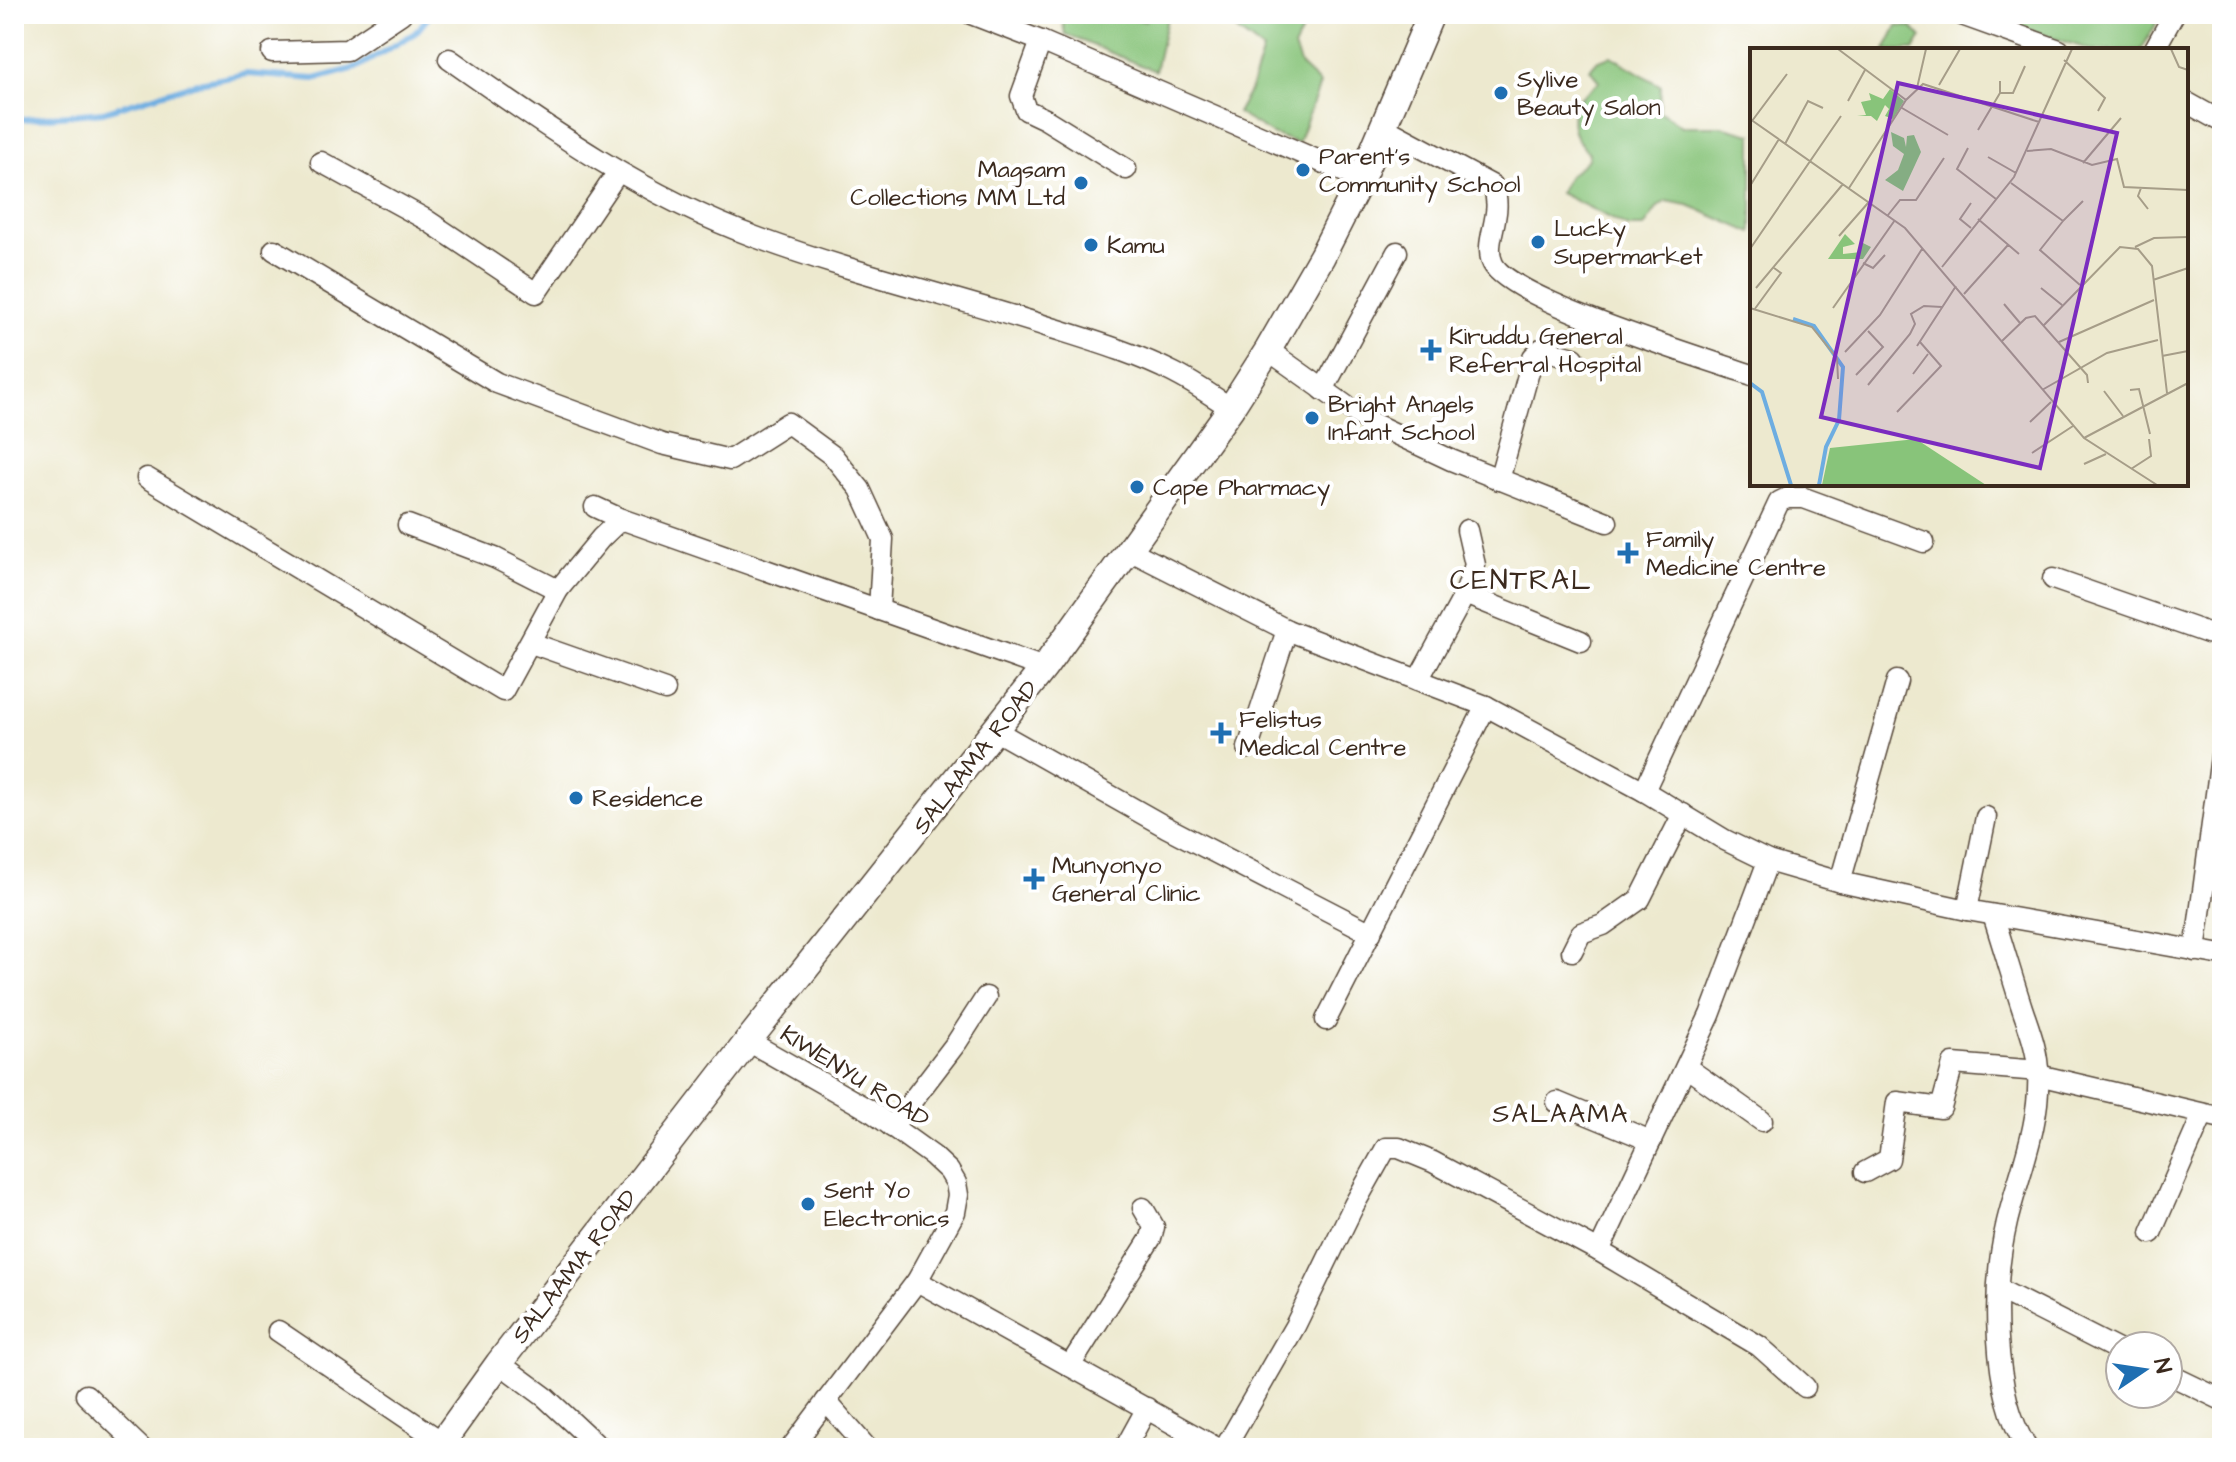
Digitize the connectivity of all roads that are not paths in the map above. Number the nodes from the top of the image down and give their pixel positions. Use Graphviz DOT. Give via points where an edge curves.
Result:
graph roads {
  1 [pos="401,14"];
  2 [pos="971,14"];
  3 [pos="1431,14"];
  4 [pos="1959,14"];
  5 [pos="2174,14"];
  6 [pos="1041,41"];
  7 [pos="2053,48"];
  8 [pos="2155,48"];
  9 [pos="272,52"];
  10 [pos="449,59"];
  11 [pos="2188,103"];
  12 [pos="2222,122"];
  13 [pos="1383,127"];
  14 [pos="321,162"];
  15 [pos="1126,169"];
  16 [pos="618,172"];
  17 [pos="1361,179"];
  18 [pos="274,250"];
  19 [pos="1397,252"];
  20 [pos="1268,350"];
  21 [pos="1574,358"];
  22 [pos="1750,374"];
  23 [pos="1323,390"];
  24 [pos="1231,408"];
  25 [pos="147,478"];
  26 [pos="1499,480"];
  27 [pos="595,507"];
  28 [pos="621,519"];
  29 [pos="1607,522"];
  30 [pos="408,525"];
  31 [pos="1467,530"];
  32 [pos="1924,542"];
  33 [pos="1131,551"];
  34 [pos="2053,579"];
  35 [pos="558,590"];
  36 [pos="1465,594"];
  37 [pos="879,610"];
  38 [pos="1287,630"];
  39 [pos="2222,638"];
  40 [pos="1581,641"];
  41 [pos="531,643"];
  42 [pos="1044,668"];
  43 [pos="1418,680"];
  44 [pos="1897,681"];
  45 [pos="665,690"];
  46 [pos="1486,706"];
  47 [pos="996,731"];
  48 [pos="1248,748"];
  49 [pos="2222,749"];
  50 [pos="1644,791"];
  51 [pos="1683,814"];
  52 [pos="1986,817"];
  53 [pos="1768,861"];
  54 [pos="1840,882"];
  55 [pos="1967,910"];
  56 [pos="1993,915"];
  57 [pos="1371,933"];
  58 [pos="1572,951"];
  59 [pos="2195,951"];
  60 [pos="2222,955"];
  61 [pos="986,997"];
  62 [pos="1326,1020"];
  63 [pos="748,1041"];
  64 [pos="1686,1067"];
  65 [pos="2038,1073"];
  66 [pos="1557,1102"];
  67 [pos="2212,1116"];
  68 [pos="1762,1121"];
  69 [pos="892,1127"];
  70 [pos="1651,1141"];
  71 [pos="1865,1172"];
  72 [pos="1143,1208"];
  73 [pos="2151,1233"];
  74 [pos="1599,1251"];
  75 [pos="917,1281"];
  76 [pos="2000,1290"];
  77 [pos="278,1331"];
  78 [pos="2104,1343"];
  79 [pos="499,1363"];
  80 [pos="1070,1366"];
  81 [pos="2184,1382"];
  82 [pos="1805,1387"];
  83 [pos="86,1395"];
  84 [pos="2222,1400"];
  85 [pos="826,1401"];
  86 [pos="1147,1408"];
  87 [pos="440,1445"];
  88 [pos="141,1448"];
  89 [pos="600,1448"];
  90 [pos="791,1448"];
  91 [pos="867,1448"];
  92 [pos="1125,1448"];
  93 [pos="1217,1448"];
  94 [pos="1225,1448"];
  95 [pos="2027,1448"];
  1 -- 9 [label="street" via="347,50"];
  2 -- 6 [label="street"];
  3 -- 13 [label="main road, SALAAMA ROAD"];
  4 -- 7 [label="street"];
  5 -- 8 [label="street"];
  6 -- 15 [label="street" via="1021,96 1026,110"];
  6 -- 17 [label="street"];
  10 -- 16 [label="street"];
  11 -- 12 [label="street"];
  13 -- 17 [label="main road, SALAAMA ROAD"];
  13 -- 22 [label="street" via="1493,186 1498,199 1489,249 1494,266 1520,287 1603,323"];
  14 -- 16 [label="street" via="425,219 536,293"];
  16 -- 24 [label="street" via="774,244 968,301 1158,366"];
  17 -- 20 [label="main road, SALAAMA ROAD"];
  18 -- 37 [label="street" via="497,383 662,444 730,460 788,423 833,456 860,489 883,539"];
  19 -- 23 [label="street"];
  20 -- 23 [label="street"];
  20 -- 24 [label="main road, SALAAMA ROAD"];
  21 -- 26 [label="street" via="1541,349 1533,357"];
  23 -- 26 [label="street" via="1366,420"];
  24 -- 33 [label="main road, SALAAMA ROAD"];
  25 -- 41 [label="street" via="503,691"];
  26 -- 29 [label="street"];
  27 -- 28 [label="street"];
  28 -- 35 [label="street"];
  28 -- 37 [label="street"];
  30 -- 35 [label="street" via="495,558"];
  31 -- 36 [label="street" via="1475,565"];
  32 -- 50 [label="street" via="1804,498 1779,502"];
  33 -- 38 [label="street"];
  33 -- 42 [label="main road, SALAAMA ROAD"];
  34 -- 39 [label="street"];
  35 -- 41 [label="street"];
  36 -- 40 [label="street"];
  36 -- 43 [label="street"];
  37 -- 42 [label="street"];
  38 -- 43 [label="street"];
  38 -- 48 [label="street"];
  41 -- 45 [label="street"];
  42 -- 47 [label="main road, SALAAMA ROAD"];
  43 -- 46 [label="street"];
  44 -- 54 [label="street"];
  46 -- 50 [label="street"];
  46 -- 57 [label="street"];
  47 -- 57 [label="street"];
  47 -- 63 [label="main road, SALAAMA ROAD"];
  49 -- 59 [label="street"];
  50 -- 51 [label="street"];
  51 -- 53 [label="street"];
  51 -- 58 [label="street" via="1640,899 1603,925 1581,933"];
  52 -- 55 [label="street"];
  53 -- 54 [label="street"];
  53 -- 64 [label="street"];
  54 -- 55 [label="street"];
  55 -- 56 [label="street"];
  56 -- 59 [label="street"];
  56 -- 65 [label="street"];
  57 -- 62 [label="street"];
  59 -- 60 [label="street"];
  61 -- 69 [label="street"];
  63 -- 69 [label="street, KIWENYU ROAD"];
  63 -- 79 [label="main road, SALAAMA ROAD"];
  64 -- 68 [label="street"];
  64 -- 70 [label="street"];
  65 -- 67 [label="street"];
  65 -- 71 [label="street" via="1953,1064 1941,1108 1897,1102 1889,1159"];
  65 -- 76 [label="street" via="2037,1106 2006,1226"];
  66 -- 70 [label="street"];
  67 -- 73 [label="street"];
  69 -- 75 [label="street, KIWENYU ROAD" via="949,1171 958,1195 955,1212"];
  70 -- 74 [label="street"];
  72 -- 80 [label="street" via="1154,1227 1151,1238"];
  74 -- 82 [label="street" via="1759,1346"];
  74 -- 94 [label="street" via="1433,1162 1386,1148"];
  75 -- 80 [label="street"];
  75 -- 85 [label="street, KIWENYU ROAD"];
  76 -- 78 [label="street"];
  76 -- 95 [label="street" via="2003,1377"];
  77 -- 87 [label="street"];
  79 -- 87 [label="main road, SALAAMA ROAD"];
  79 -- 89 [label="street"];
  80 -- 86 [label="street"];
  81 -- 84 [label="street"];
  83 -- 88 [label="street"];
  85 -- 90 [label="street, KIWENYU ROAD"];
  85 -- 91 [label="street"];
  86 -- 92 [label="street"];
  86 -- 93 [label="street"];
}
